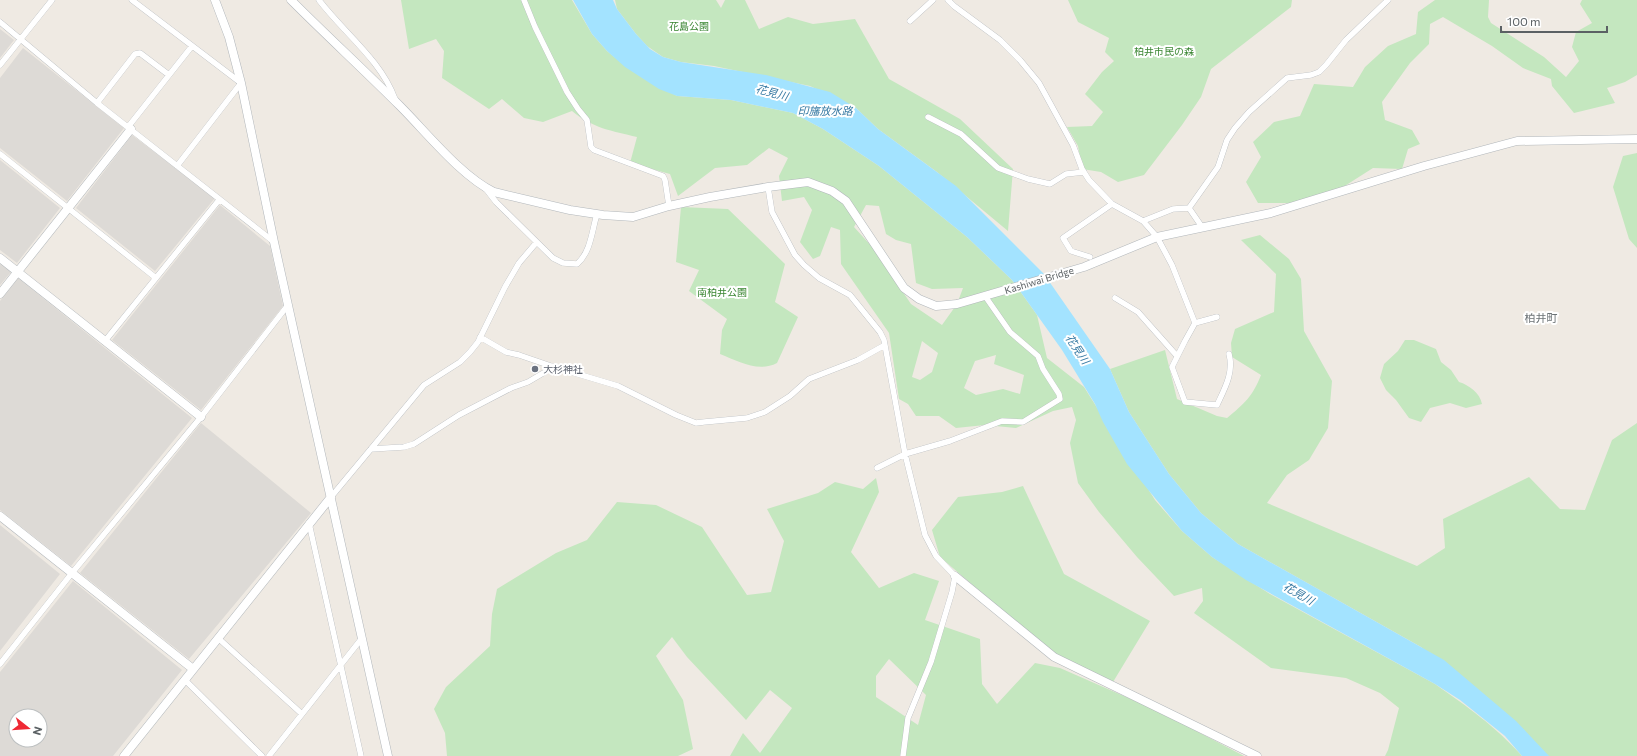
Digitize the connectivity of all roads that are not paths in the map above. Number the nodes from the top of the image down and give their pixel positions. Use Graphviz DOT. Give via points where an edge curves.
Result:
graph roads {
  1 [pos="52,0"];
  2 [pos="132,0"];
  3 [pos="215,0"];
  4 [pos="291,0"];
  5 [pos="319,0"];
  6 [pos="524,0"];
  7 [pos="933,0"];
  8 [pos="948,0"];
  9 [pos="1388,0"];
  10 [pos="910,21"];
  11 [pos="0,22"];
  12 [pos="21,39"];
  13 [pos="192,46"];
  14 [pos="0,65"];
  15 [pos="169,75"];
  16 [pos="241,83"];
  17 [pos="97,103"];
  18 [pos="396,103"];
  19 [pos="928,117"];
  20 [pos="130,128"];
  21 [pos="1637,139"];
  22 [pos="0,154"];
  23 [pos="177,166"];
  24 [pos="1084,172"];
  25 [pos="484,187"];
  26 [pos="768,187"];
  27 [pos="219,200"];
  28 [pos="1112,204"];
  29 [pos="669,206"];
  30 [pos="68,208"];
  31 [pos="1190,208"];
  32 [pos="597,214"];
  33 [pos="1143,221"];
  34 [pos="1202,227"];
  35 [pos="1157,237"];
  36 [pos="274,242"];
  37 [pos="536,243"];
  38 [pos="1090,256"];
  39 [pos="0,258"];
  40 [pos="18,272"];
  41 [pos="156,278"];
  42 [pos="0,294"];
  43 [pos="989,295"];
  44 [pos="1115,298"];
  45 [pos="288,305"];
  46 [pos="1217,317"];
  47 [pos="1195,324"];
  48 [pos="480,337"];
  49 [pos="105,341"];
  50 [pos="885,345"];
  51 [pos="1229,354"];
  52 [pos="1177,356"];
  53 [pos="551,366"];
  54 [pos="201,417"];
  55 [pos="371,449"];
  56 [pos="905,454"];
  57 [pos="878,468"];
  58 [pos="331,497"];
  59 [pos="0,516"];
  60 [pos="309,523"];
  61 [pos="72,573"];
  62 [pos="955,576"];
  63 [pos="218,638"];
  64 [pos="362,638"];
  65 [pos="0,664"];
  66 [pos="341,664"];
  67 [pos="193,669"];
  68 [pos="185,680"];
  69 [pos="302,714"];
  70 [pos="272,755"];
  71 [pos="124,756"];
  72 [pos="262,756"];
  73 [pos="361,756"];
  74 [pos="388,756"];
  75 [pos="903,756"];
  76 [pos="1257,756"];
  1 -- 12 [label="street"];
  2 -- 13 [label="street"];
  3 -- 16 [label="street" via="229,37"];
  4 -- 18 [label="street, Kashiwai Bridge"];
  5 -- 18 [label="street" via="381,73 391,87"];
  6 -- 29 [label="street" via="567,92 587,120 591,146 594,150 663,176"];
  7 -- 10 [label="street"];
  8 -- 24 [label="street" via="1000,40 1039,83 1073,145"];
  9 -- 31 [label="street" via="1346,40 1319,72 1288,78 1249,112 1227,140 1218,167"];
  11 -- 12 [label="street"];
  12 -- 14 [label="street"];
  12 -- 17 [label="street"];
  13 -- 15 [label="street"];
  13 -- 16 [label="street"];
  15 -- 17 [label="street" via="140,53 135,54"];
  15 -- 20 [label="street"];
  16 -- 23 [label="street"];
  16 -- 36 [label="street"];
  17 -- 20 [label="street"];
  18 -- 25 [label="street, Kashiwai Bridge" via="467,175"];
  19 -- 24 [label="street" via="961,134 998,168 1028,180 1050,184 1066,174"];
  20 -- 23 [label="street"];
  20 -- 30 [label="street"];
  21 -- 34 [label="street, Kashiwai Bridge" via="1517,141 1424,166 1271,213"];
  22 -- 30 [label="street"];
  23 -- 27 [label="street"];
  24 -- 28 [label="street"];
  25 -- 32 [label="street, Kashiwai Bridge" via="494,192"];
  25 -- 37 [label="street"];
  26 -- 29 [label="street, Kashiwai Bridge"];
  26 -- 43 [label="street, Kashiwai Bridge" via="808,182 840,196 852,209 904,288 919,299 936,306 957,304"];
  26 -- 50 [label="street" via="772,212 795,255 819,278 850,295 880,332"];
  27 -- 36 [label="street"];
  27 -- 41 [label="street"];
  28 -- 33 [label="street"];
  28 -- 38 [label="street" via="1063,238 1071,251"];
  29 -- 32 [label="street, Kashiwai Bridge" via="633,217"];
  30 -- 40 [label="street"];
  30 -- 41 [label="street"];
  31 -- 33 [label="street" via="1173,209"];
  31 -- 34 [label="street"];
  32 -- 37 [label="street" via="587,250 577,264 563,263"];
  33 -- 35 [label="street"];
  34 -- 35 [label="street, Kashiwai Bridge"];
  35 -- 43 [label="street, Kashiwai Bridge" via="1084,267"];
  35 -- 47 [label="street" via="1172,265"];
  36 -- 45 [label="street"];
  37 -- 48 [label="street" via="519,263"];
  39 -- 40 [label="street"];
  40 -- 42 [label="street"];
  40 -- 49 [label="street"];
  41 -- 49 [label="street"];
  43 -- 56 [label="street" via="1010,332 1038,356 1060,399 1023,422 1002,421 950,441"];
  44 -- 52 [label="street" via="1138,312"];
  45 -- 54 [label="street"];
  45 -- 58 [label="street"];
  46 -- 47 [label="street"];
  47 -- 52 [label="street"];
  48 -- 53 [label="street" via="506,352"];
  48 -- 55 [label="street" via="460,362 424,385"];
  49 -- 54 [label="street"];
  50 -- 53 [label="street" via="858,360 809,378 790,396 765,412 747,418 696,423 676,416 618,386"];
  50 -- 56 [label="street"];
  51 -- 52 [label="street" via="1231,368 1217,405 1185,402 1172,367"];
  53 -- 55 [label="street" via="546,372 528,382 459,415 414,444"];
  54 -- 61 [label="street"];
  55 -- 58 [label="street"];
  56 -- 57 [label="street"];
  56 -- 62 [label="street" via="925,535 936,556"];
  58 -- 60 [label="street"];
  58 -- 64 [label="street"];
  59 -- 61 [label="street"];
  60 -- 63 [label="street"];
  60 -- 66 [label="street"];
  61 -- 65 [label="street"];
  61 -- 67 [label="street"];
  62 -- 75 [label="street" via="931,662 908,718"];
  62 -- 76 [label="street" via="1054,657"];
  63 -- 67 [label="street"];
  63 -- 69 [label="street"];
  64 -- 66 [label="street"];
  64 -- 74 [label="street"];
  66 -- 69 [label="street"];
  66 -- 73 [label="street"];
  67 -- 68 [label="street"];
  68 -- 71 [label="street"];
  68 -- 72 [label="street"];
  69 -- 70 [label="street"];
}
